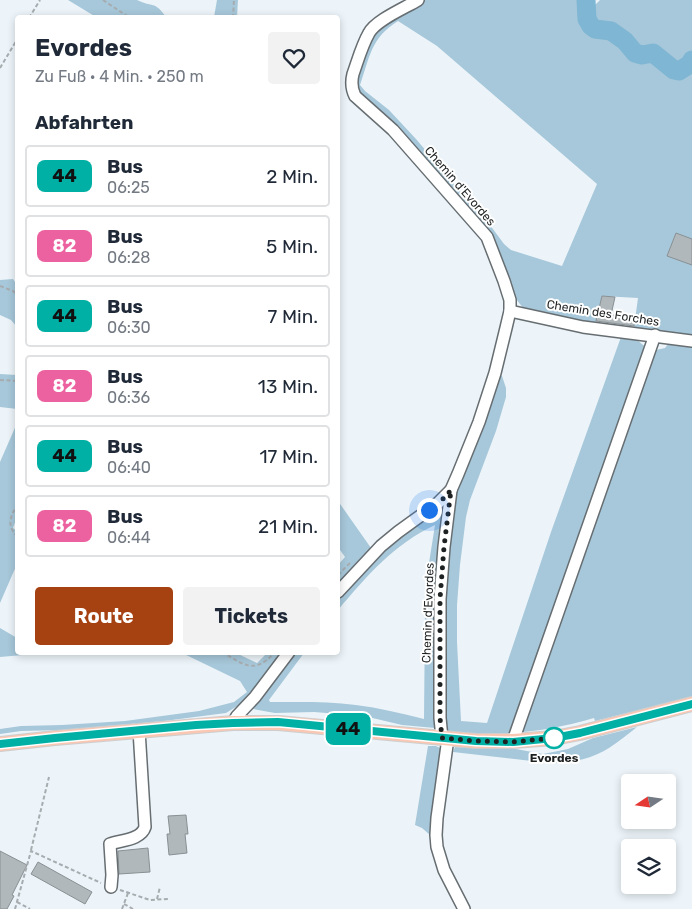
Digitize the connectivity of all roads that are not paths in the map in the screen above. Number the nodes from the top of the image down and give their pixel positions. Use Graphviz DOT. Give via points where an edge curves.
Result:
graph roads {
  1 [pos="418,0"];
  2 [pos="510,311"];
  3 [pos="655,335"];
  4 [pos="692,341"];
  5 [pos="451,490"];
  6 [pos="340,590"];
  7 [pos="287,655"];
  8 [pos="692,704"];
  9 [pos="233,723"];
  10 [pos="139,730"];
  11 [pos="445,738"];
  12 [pos="513,742"];
  13 [pos="0,744"];
  14 [pos="111,887"];
  15 [pos="464,909"];
  1 -- 2 [label="street, Chemin d'Evordes" via="384,19 369,32 353,74 352,90 393,130 487,237 510,300"];
  2 -- 3 [label="street, Chemin des Forches" via="583,327"];
  2 -- 5 [label="street, Chemin d'Evordes" via="479,422"];
  3 -- 4 [label="street, Chemin des Forches"];
  3 -- 12 [label="street"];
  5 -- 6 [label="street, Chemin d'Evordes" via="381,546"];
  5 -- 11 [label="street, Chemin d'Evordes" via="440,599 440,718"];
  7 -- 9 [label="street"];
  8 -- 12 [label="main road" via="580,733"];
  9 -- 10 [label="main road"];
  9 -- 11 [label="main road" via="278,722"];
  10 -- 13 [label="main road"];
  10 -- 14 [label="street" via="145,827 138,836 110,844"];
  11 -- 12 [label="main road"];
  11 -- 15 [label="street, Chemin d'Evordes" via="436,835 444,870"];
}
